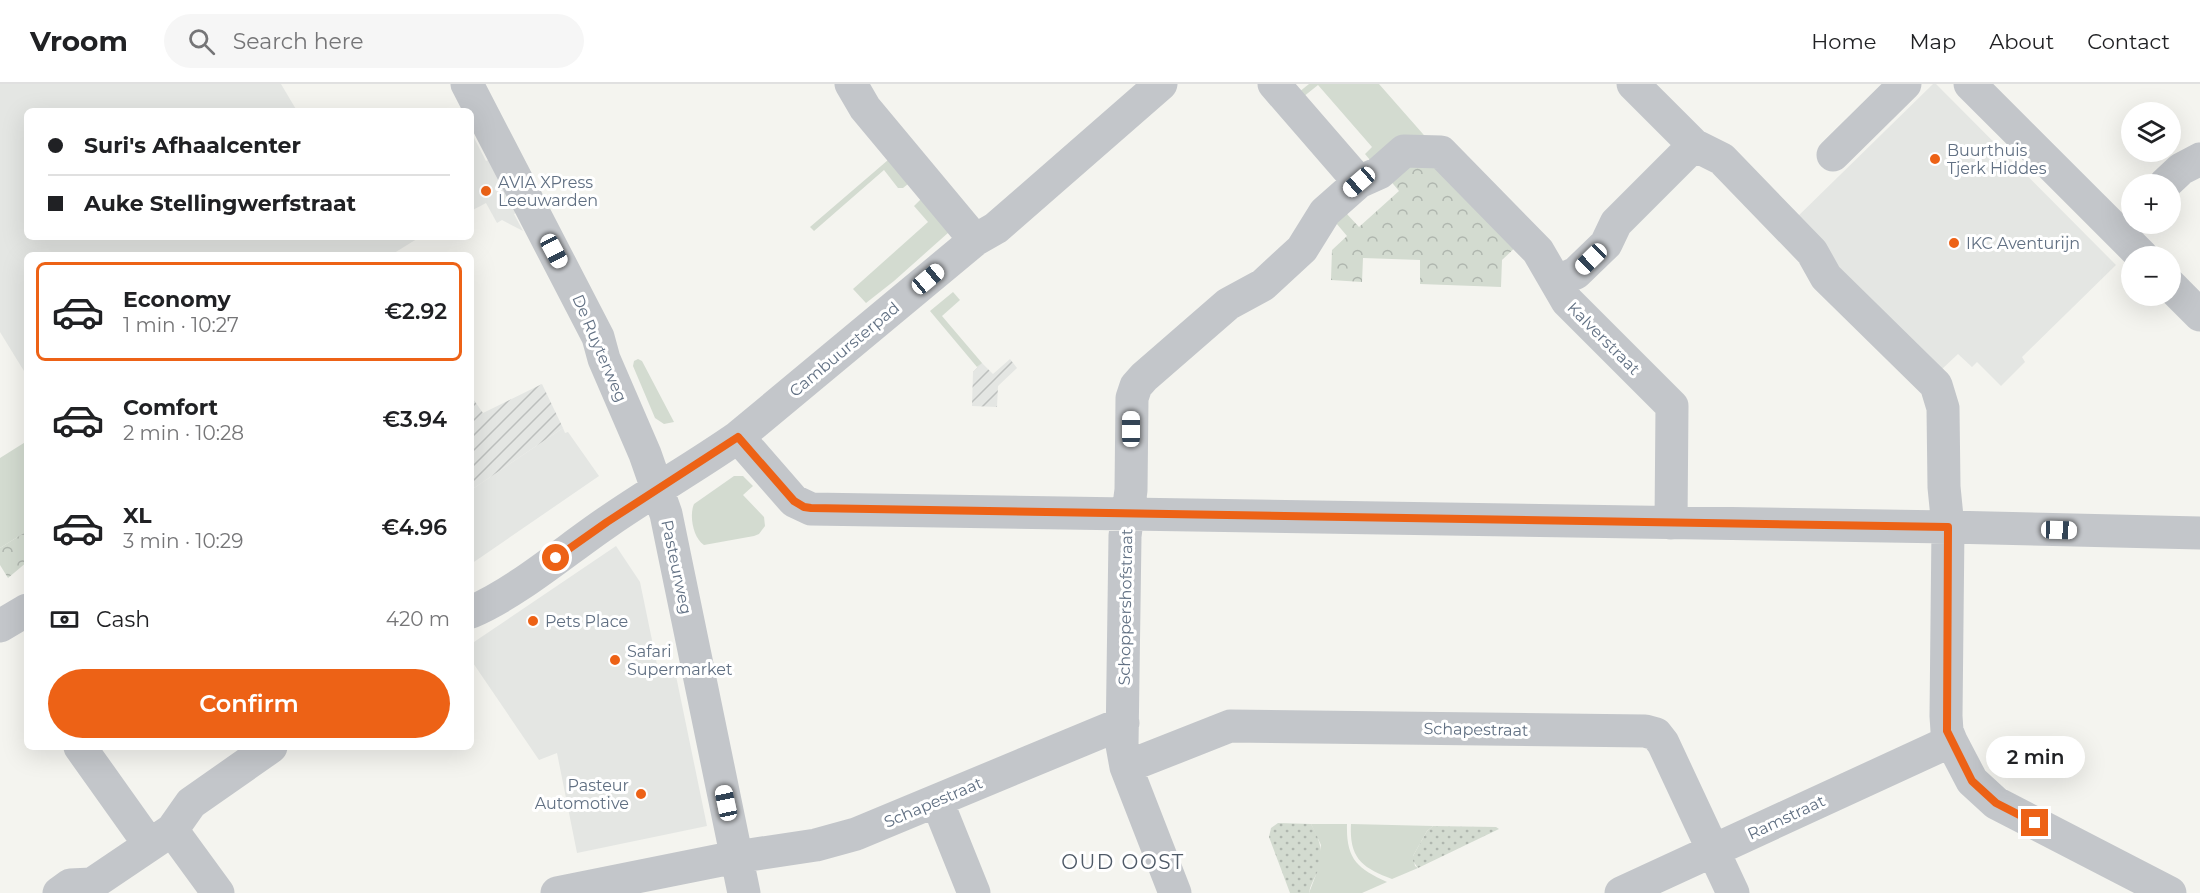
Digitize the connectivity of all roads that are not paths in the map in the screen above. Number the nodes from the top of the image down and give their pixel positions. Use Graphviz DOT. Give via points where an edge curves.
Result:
graph roads {
  1 [pos="467,84"];
  2 [pos="851,84"];
  3 [pos="1161,84"];
  4 [pos="1274,84"];
  5 [pos="1633,84"];
  6 [pos="1905,84"];
  7 [pos="1970,84"];
  8 [pos="1694,145"];
  9 [pos="1441,152"];
  10 [pos="1833,155"];
  11 [pos="2200,159"];
  12 [pos="2176,174"];
  13 [pos="1359,182"];
  14 [pos="2121,222"];
  15 [pos="975,240"];
  16 [pos="1556,282"];
  17 [pos="2181,296"];
  18 [pos="2200,315"];
  19 [pos="738,437"];
  20 [pos="658,488"];
  21 [pos="1128,513"];
  22 [pos="1671,523"];
  23 [pos="1948,527"];
  24 [pos="2185,533"];
  25 [pos="474,610"];
  26 [pos="24,612"];
  27 [pos="0,626"];
  28 [pos="1123,723"];
  29 [pos="1951,741"];
  30 [pos="83,750"];
  31 [pos="267,750"];
  32 [pos="1126,768"];
  33 [pos="937,801"];
  34 [pos="161,837"];
  35 [pos="1714,850"];
  36 [pos="736,857"];
  37 [pos="59,893"];
  38 [pos="218,893"];
  39 [pos="557,893"];
  40 [pos="744,893"];
  41 [pos="974,893"];
  42 [pos="1175,893"];
  43 [pos="1621,893"];
  44 [pos="1733,893"];
  45 [pos="2170,893"];
  1 -- 20 [label="street, De Ruyterweg" via="598,337"];
  2 -- 15 [label="street" via="865,108"];
  3 -- 15 [label="street, Cambuursterpad" via="996,228"];
  4 -- 13 [label="street"];
  5 -- 8 [label="street"];
  6 -- 10 [label="street"];
  7 -- 14 [label="street"];
  8 -- 16 [label="street" via="1616,223 1606,244 1576,273"];
  8 -- 23 [label="street" via="1722,159 1812,252 1826,277 1935,385 1943,408"];
  9 -- 13 [label="street, Schoppershofstraat" via="1404,151 1379,173"];
  9 -- 16 [label="street, Kalverstraat" via="1538,251"];
  11 -- 12 [label="street"];
  13 -- 21 [label="street, Schoppershofstraat" via="1325,212 1297,254 1263,285 1228,304 1136,386 1131,398"];
  15 -- 19 [label="street, Cambuursterpad"];
  16 -- 22 [label="street, Kalverstraat" via="1567,301 1672,406"];
  17 -- 18 [label="street"];
  19 -- 20 [label="street, Cambuursterpad"];
  19 -- 21 [label="street" via="794,501 804,507"];
  20 -- 25 [label="street, Cambuursterpad"];
  20 -- 36 [label="street, Pasteurweg"];
  21 -- 22 [label="street"];
  21 -- 28 [label="street, Schoppershofstraat"];
  22 -- 23 [label="street"];
  23 -- 24 [label="street"];
  23 -- 29 [label="street" via="1946,716"];
  26 -- 27 [label="street"];
  28 -- 32 [label="street, Schoppershofstraat"];
  28 -- 33 [label="street, Schapestraat"];
  29 -- 35 [label="street, Ramstraat"];
  29 -- 45 [label="street" via="1972,781 1996,803"];
  30 -- 34 [label="street"];
  31 -- 34 [label="street" via="191,803"];
  32 -- 35 [label="street, Schapestraat" via="1230,726 1645,731 1656,734 1663,743"];
  32 -- 42 [label="street, Schoppershofstraat"];
  33 -- 36 [label="street, Schapestraat" via="856,834 816,845"];
  33 -- 41 [label="street"];
  34 -- 37 [label="street" via="92,884 70,885"];
  34 -- 38 [label="street"];
  35 -- 43 [label="street, Ramstraat"];
  35 -- 44 [label="street, Schapestraat"];
  36 -- 39 [label="street, Schapestraat"];
  36 -- 40 [label="street, Pasteurweg"];
}
